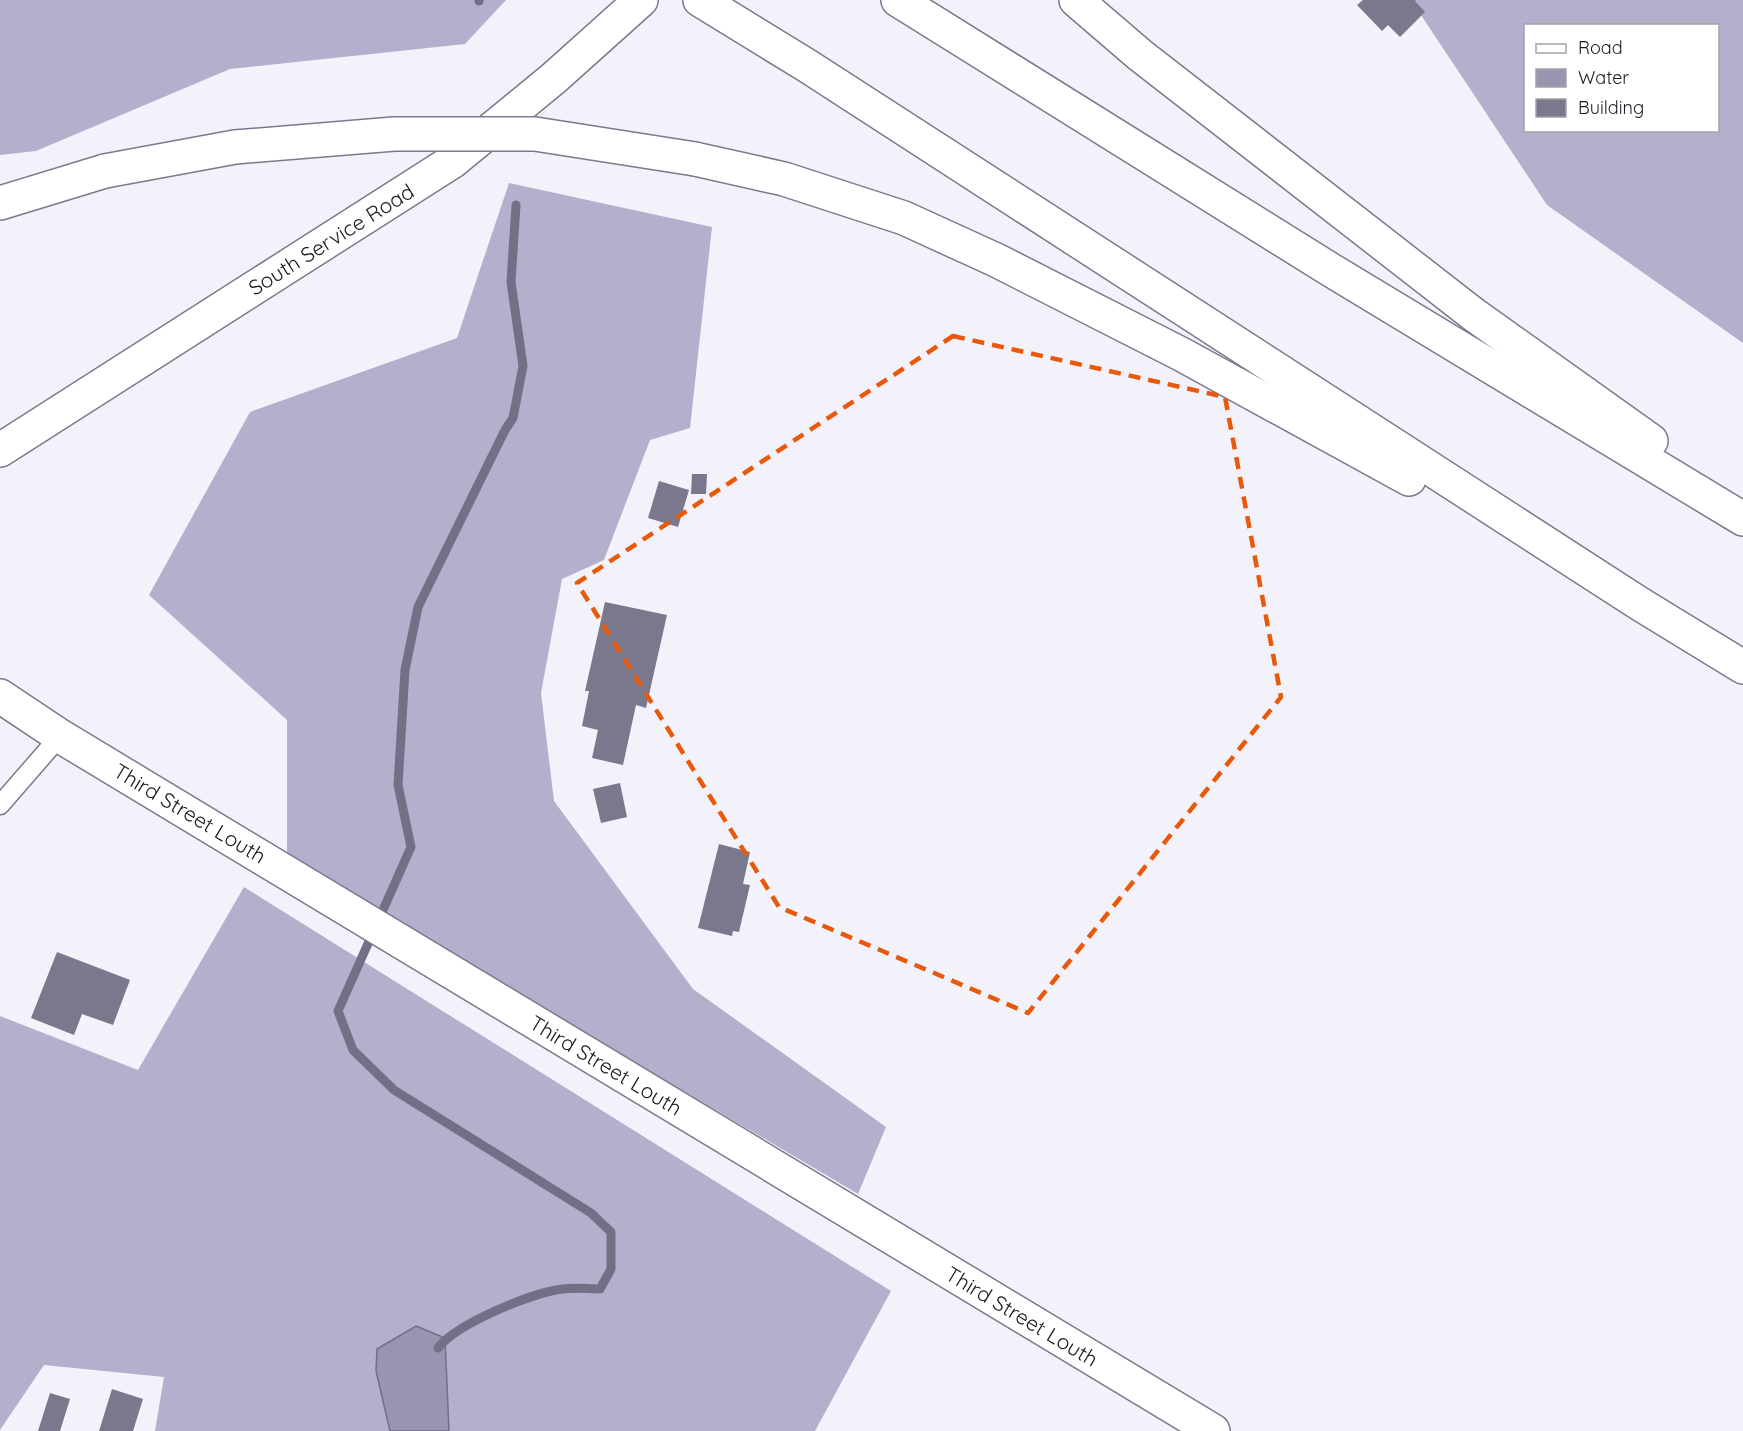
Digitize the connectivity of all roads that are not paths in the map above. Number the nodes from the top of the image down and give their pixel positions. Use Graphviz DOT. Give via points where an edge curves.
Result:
graph roads {
  1 [pos="641,0"];
  2 [pos="700,0"];
  3 [pos="1076,0"];
  4 [pos="908,7"];
  5 [pos="0,203"];
  6 [pos="0,450"];
  7 [pos="1743,506"];
  8 [pos="1743,519"];
  9 [pos="1640,604"];
  10 [pos="1743,667"];
  11 [pos="0,696"];
  12 [pos="60,736"];
  13 [pos="0,805"];
  14 [pos="1213,1431"];
  1 -- 6 [label="main road, South Service Road" via="453,161"];
  2 -- 9 [label="main road"];
  3 -- 7 [label="main road" via="1140,55 1473,314"];
  4 -- 8 [label="main road"];
  5 -- 9 [label="main road, bridge" via="105,171 236,147 394,134 535,134 695,159 784,179 904,218 996,260 1181,354"];
  9 -- 10 [label="main road"];
  11 -- 12 [label="main road, Third Street Louth"];
  12 -- 13 [label="lane"];
  12 -- 14 [label="main road, Third Street Louth"];
}
